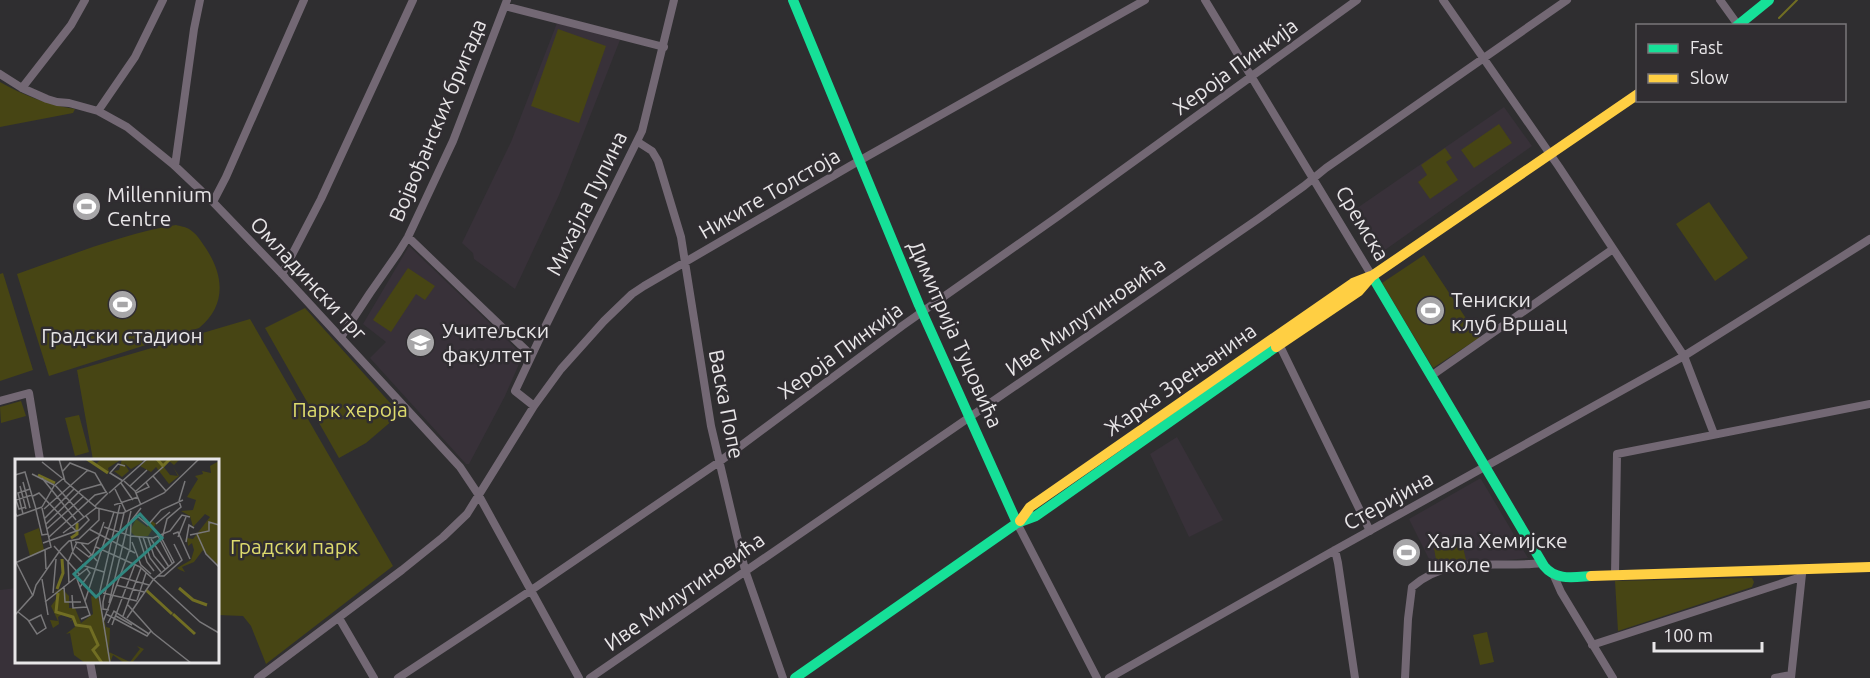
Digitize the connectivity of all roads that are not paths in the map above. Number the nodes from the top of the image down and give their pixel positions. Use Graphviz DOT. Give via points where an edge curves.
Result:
graph roads {
  1 [pos="85,0"];
  2 [pos="163,0"];
  3 [pos="200,0"];
  4 [pos="304,0"];
  5 [pos="412,0"];
  6 [pos="674,0"];
  7 [pos="792,0"];
  8 [pos="1146,0"];
  9 [pos="1205,0"];
  10 [pos="1357,0"];
  11 [pos="1443,0"];
  12 [pos="1567,0"];
  13 [pos="1720,0"];
  14 [pos="1769,0"];
  15 [pos="506,3"];
  16 [pos="1736,24"];
  17 [pos="1738,24"];
  18 [pos="664,47"];
  19 [pos="1483,59"];
  20 [pos="0,74"];
  21 [pos="1252,76"];
  22 [pos="22,88"];
  23 [pos="1636,95"];
  24 [pos="96,110"];
  25 [pos="638,142"];
  26 [pos="1550,154"];
  27 [pos="860,160"];
  28 [pos="175,166"];
  29 [pos="1313,179"];
  30 [pos="213,202"];
  31 [pos="408,237"];
  32 [pos="1870,239"];
  33 [pos="1613,249"];
  34 [pos="686,262"];
  35 [pos="282,274"];
  36 [pos="1372,276"];
  37 [pos="923,312"];
  38 [pos="341,337"];
  39 [pos="1279,344"];
  40 [pos="531,355"];
  41 [pos="1684,356"];
  42 [pos="1431,376"];
  43 [pos="0,400"];
  44 [pos="1870,404"];
  45 [pos="534,406"];
  46 [pos="971,416"];
  47 [pos="1714,434"];
  48 [pos="40,459"];
  49 [pos="719,462"];
  50 [pos="1485,467"];
  51 [pos="478,494"];
  52 [pos="1017,523"];
  53 [pos="1370,531"];
  54 [pos="1335,550"];
  55 [pos="1542,563"];
  56 [pos="1870,567"];
  57 [pos="745,570"];
  58 [pos="1759,570"];
  59 [pos="1802,573"];
  60 [pos="1615,575"];
  61 [pos="1554,576"];
  62 [pos="1761,590"];
  63 [pos="530,591"];
  64 [pos="339,618"];
  65 [pos="1592,645"];
  66 [pos="90,663"];
  67 [pos="1791,676"];
  68 [pos="93,678"];
  69 [pos="258,678"];
  70 [pos="374,678"];
  71 [pos="398,678"];
  72 [pos="579,678"];
  73 [pos="590,678"];
  74 [pos="783,678"];
  75 [pos="795,678"];
  76 [pos="1097,678"];
  77 [pos="1109,678"];
  78 [pos="1355,678"];
  79 [pos="1406,678"];
  80 [pos="1613,678"];
  81 [pos="1775,678"];
  1 -- 22 [label="street" via="71,25"];
  2 -- 24 [label="street" via="135,57"];
  3 -- 28 [label="street"];
  4 -- 30 [label="street"];
  5 -- 35 [label="street" via="321,199"];
  6 -- 18 [label="street, Михајла Пупина"];
  7 -- 27 [label="main road, Димитрија Туцовића"];
  8 -- 27 [label="street, Никите Толстоја"];
  9 -- 21 [label="street, Сремска"];
  10 -- 21 [label="street, Хероја Пинкија"];
  11 -- 19 [label="street"];
  12 -- 19 [label="street, Иве Милутиновића"];
  13 -- 16 [label="street"];
  14 -- 17 [label="main road"];
  15 -- 18 [label="street, Војвођанских бригада"];
  15 -- 31 [label="street, Војвођанских бригада" via="453,141"];
  18 -- 25 [label="street, Михајла Пупина"];
  19 -- 26 [label="street"];
  19 -- 29 [label="street, Иве Милутиновића"];
  20 -- 22 [label="street, Омладински трг"];
  21 -- 29 [label="street, Сремска"];
  21 -- 37 [label="street, Хероја Пинкија"];
  22 -- 24 [label="street, Омладински трг" via="57,102"];
  23 -- 26 [label="main road, Жарка Зрењанина"];
  24 -- 28 [label="street, Омладински трг" via="127,127"];
  25 -- 34 [label="street, Васка Попе" via="652,151 658,161"];
  25 -- 40 [label="street, Михајла Пупина"];
  26 -- 33 [label="street"];
  26 -- 36 [label="main road, Жарка Зрењанина"];
  27 -- 34 [label="street, Никите Толстоја"];
  27 -- 37 [label="main road, Димитрија Туцовића"];
  28 -- 30 [label="street, Омладински трг"];
  29 -- 36 [label="street, Сремска"];
  29 -- 46 [label="street, Иве Милутиновића"];
  30 -- 35 [label="street, Омладински трг"];
  31 -- 38 [label="street, Војвођанских бригада"];
  31 -- 40 [label="street"];
  32 -- 41 [label="street, Стеријина"];
  33 -- 41 [label="street"];
  33 -- 42 [label="street"];
  34 -- 45 [label="street, Никите Толстоја" via="622,304 561,369"];
  34 -- 49 [label="street, Васка Попе"];
  35 -- 38 [label="street, Омладински трг"];
  36 -- 39 [label="main road, Жарка Зрењанина" via="1359,291"];
  36 -- 42 [label="main road, Сремска"];
  36 -- 52 [label="main road, Жарка Зрењанина" via="1353,283 1275,336 1030,507"];
  37 -- 46 [label="main road, Димитрија Туцовића"];
  37 -- 49 [label="street, Хероја Пинкија"];
  38 -- 51 [label="street, Омладински трг" via="460,466"];
  39 -- 52 [label="main road, Жарка Зрењанина" via="1036,516"];
  39 -- 53 [label="street"];
  40 -- 45 [label="street, Михајла Пупина" via="515,391"];
  41 -- 47 [label="street"];
  41 -- 50 [label="street, Стеријина"];
  42 -- 50 [label="main road, Сремска"];
  43 -- 48 [label="street" via="29,393"];
  44 -- 47 [label="street"];
  45 -- 51 [label="street, Никите Толстоја"];
  46 -- 52 [label="main road, Димитрија Туцовића"];
  46 -- 57 [label="street, Иве Милутиновића"];
  47 -- 60 [label="street" via="1617,454"];
  49 -- 57 [label="street, Васка Попе"];
  49 -- 63 [label="street, Хероја Пинкија"];
  50 -- 53 [label="street, Стеријина"];
  50 -- 55 [label="main road, Сремска"];
  51 -- 63 [label="street, Омладински трг"];
  51 -- 64 [label="street, Никите Толстоја" via="467,514 443,537"];
  52 -- 75 [label="main road, Жарка Зрењанина"];
  52 -- 76 [label="street, Димитрија Туцовића"];
  53 -- 54 [label="street, Стеријина"];
  54 -- 77 [label="street, Стеријина"];
  54 -- 78 [label="street"];
  55 -- 61 [label="main road, Сремска"];
  55 -- 79 [label="street" via="1462,565 1438,570 1422,579 1412,588"];
  56 -- 59 [label="main road"];
  57 -- 73 [label="street, Иве Милутиновића"];
  57 -- 74 [label="street, Васка Попе"];
  58 -- 59 [label="main road"];
  58 -- 60 [label="main road"];
  58 -- 62 [label="street" via="1763,579"];
  59 -- 62 [label="street"];
  59 -- 67 [label="street"];
  60 -- 61 [label="main road"];
  61 -- 65 [label="street"];
  62 -- 65 [label="street"];
  63 -- 71 [label="street, Хероја Пинкија"];
  63 -- 72 [label="street, Омладински трг"];
  64 -- 69 [label="street, Никите Толстоја"];
  64 -- 70 [label="street"];
  65 -- 80 [label="street"];
  66 -- 68 [label="street"];
  67 -- 81 [label="street"];
}
